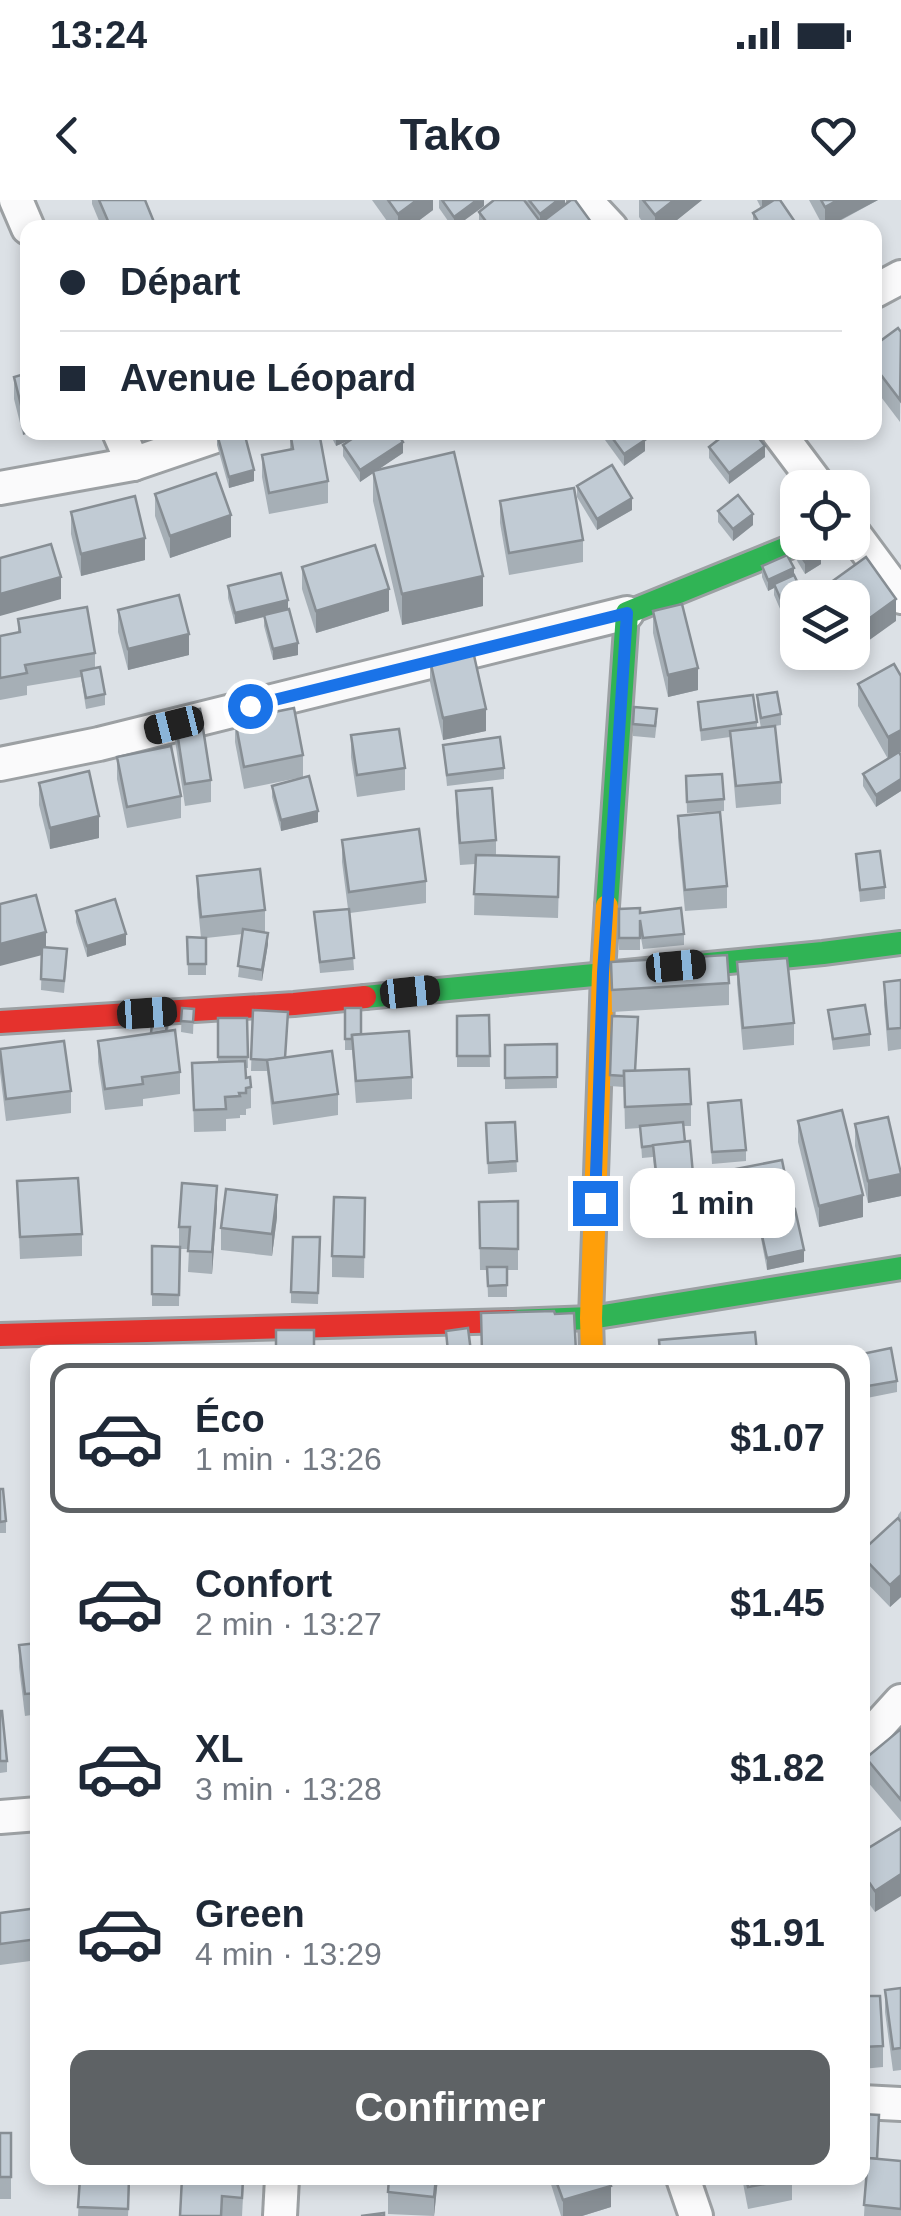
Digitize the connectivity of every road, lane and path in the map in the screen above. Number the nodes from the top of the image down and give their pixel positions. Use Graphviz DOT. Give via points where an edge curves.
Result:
graph roads {
  1 [pos="585,200"];
  2 [pos="604,220"];
  3 [pos="122,440"];
  4 [pos="203,440"];
  5 [pos="784,440"];
  6 [pos="133,464"];
  7 [pos="806,470"];
  8 [pos="0,488"];
  9 [pos="780,551"];
  10 [pos="870,555"];
  11 [pos="901,597"];
  12 [pos="627,613"];
  13 [pos="0,764"];
  14 [pos="901,944"];
  15 [pos="603,973"];
  16 [pos="0,1022"];
  17 [pos="901,1268"];
  18 [pos="591,1318"];
  19 [pos="0,1335"];
  20 [pos="199,1342"];
  21 [pos="592,1345"];
  22 [pos="901,1701"];
  23 [pos="870,1735"];
  24 [pos="30,1815"];
  25 [pos="0,1817"];
  26 [pos="870,2102"];
  27 [pos="901,2104"];
  28 [pos="282,2185"];
  29 [pos="685,2185"];
  30 [pos="280,2216"];
  31 [pos="696,2216"];
  1 -- 2 [label="street"];
  3 -- 6 [label="street"];
  4 -- 6 [label="street"];
  5 -- 7 [label="street"];
  6 -- 8 [label="street"];
  9 -- 12 [label="street"];
  10 -- 11 [label="street"];
  12 -- 13 [label="street"];
  12 -- 15 [label="street"];
  14 -- 15 [label="street"];
  15 -- 16 [label="street" via="294,1004"];
  15 -- 18 [label="street"];
  17 -- 18 [label="street"];
  18 -- 20 [label="street"];
  18 -- 21 [label="street"];
  19 -- 20 [label="street"];
  22 -- 23 [label="street"];
  24 -- 25 [label="street"];
  26 -- 27 [label="street"];
  28 -- 30 [label="street"];
  29 -- 31 [label="street"];
}
